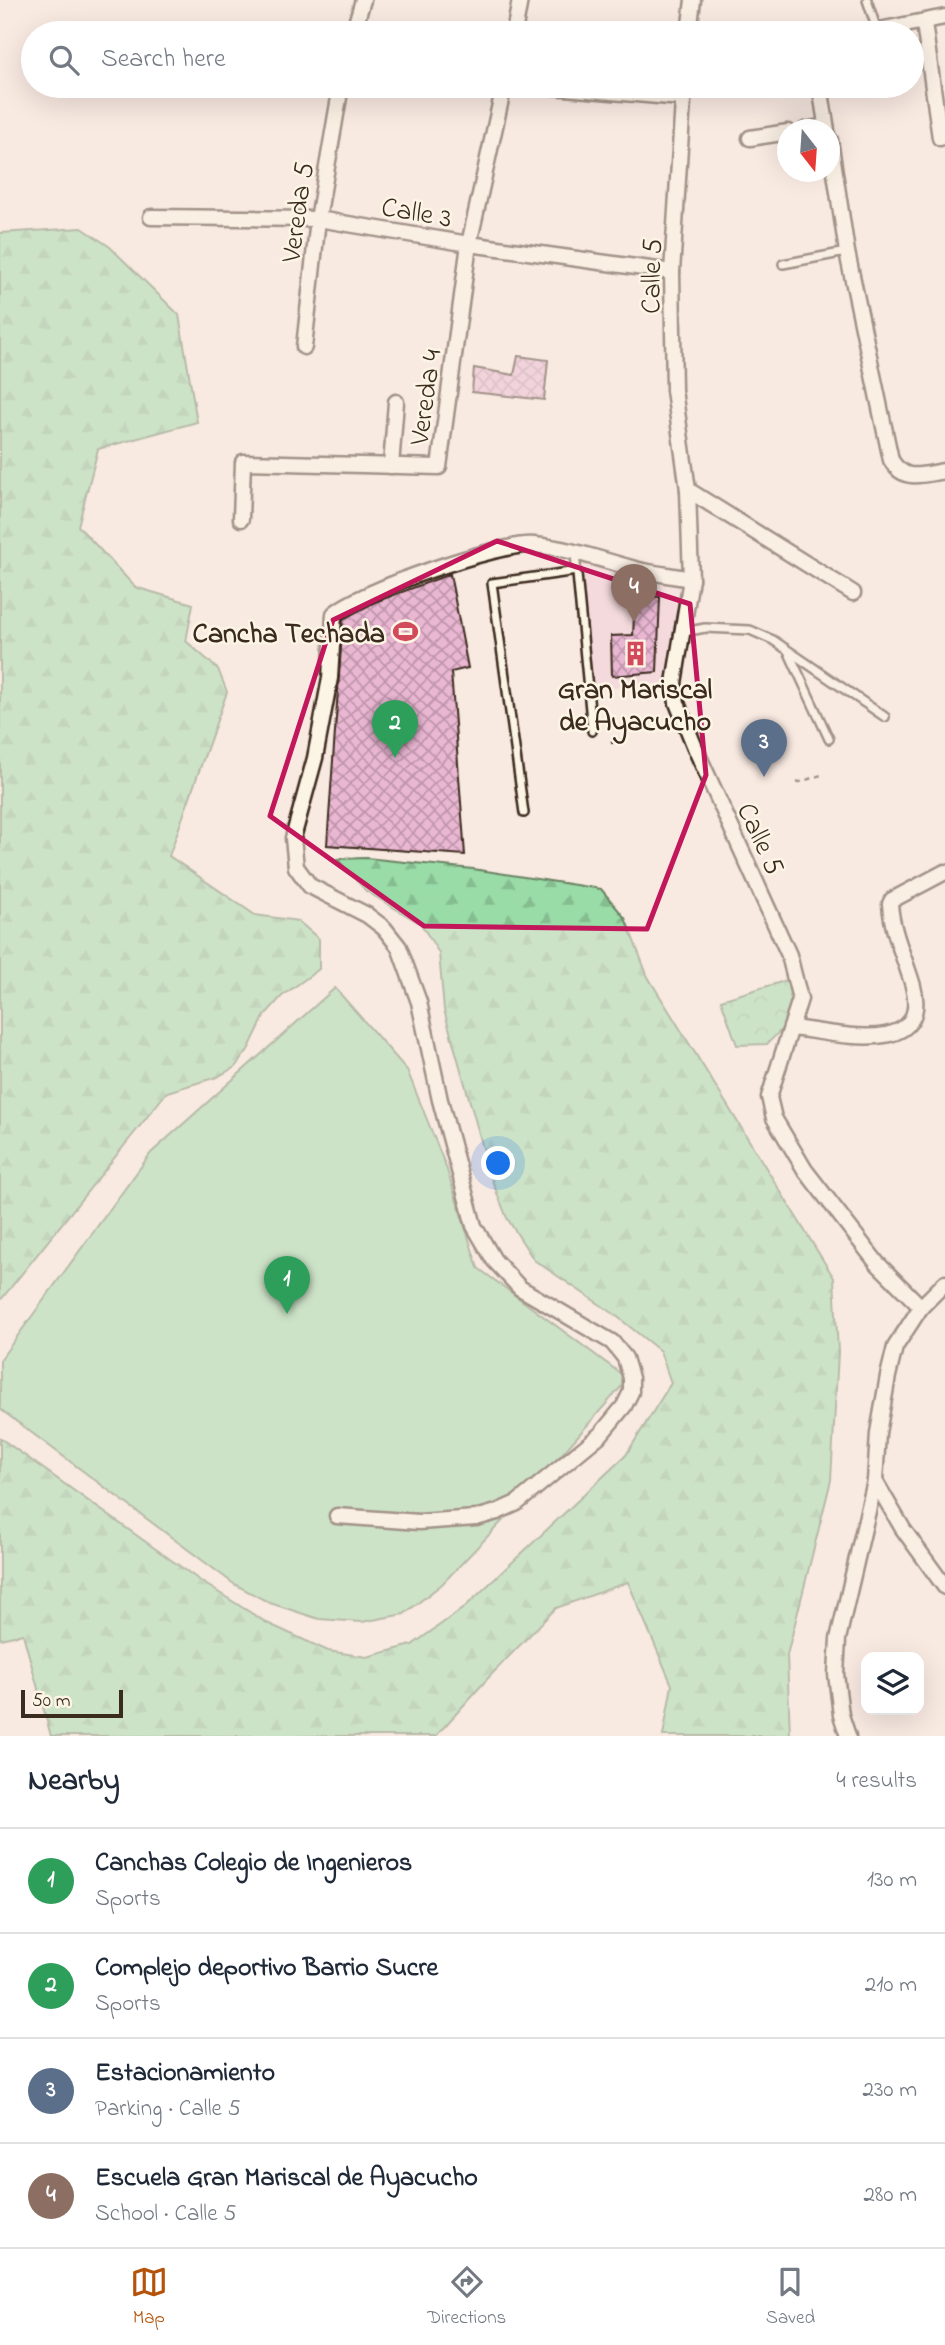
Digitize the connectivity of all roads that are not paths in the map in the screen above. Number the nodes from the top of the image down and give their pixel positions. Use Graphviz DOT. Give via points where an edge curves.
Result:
graph roads {
  1 [pos="363,0"];
  2 [pos="520,0"];
  3 [pos="693,0"];
  4 [pos="867,0"];
  5 [pos="945,17"];
  6 [pos="357,21"];
  7 [pos="516,21"];
  8 [pos="690,21"];
  9 [pos="870,21"];
  10 [pos="924,23"];
  11 [pos="339,98"];
  12 [pos="501,98"];
  13 [pos="683,98"];
  14 [pos="822,98"];
  15 [pos="825,119"];
  16 [pos="777,134"];
  17 [pos="750,138"];
  18 [pos="940,138"];
  19 [pos="835,182"];
  20 [pos="151,217"];
  21 [pos="318,219"];
  22 [pos="469,244"];
  23 [pos="847,252"];
  24 [pos="783,264"];
  25 [pos="672,272"];
  26 [pos="304,346"];
  27 [pos="396,402"];
  28 [pos="391,466"];
  29 [pos="945,471"];
  30 [pos="688,490"];
  31 [pos="241,519"];
  32 [pos="575,552"];
  33 [pos="577,571"];
  34 [pos="691,579"];
  35 [pos="853,593"];
  36 [pos="684,632"];
  37 [pos="789,652"];
  38 [pos="885,717"];
  39 [pos="592,731"];
  40 [pos="829,740"];
  41 [pos="524,813"];
  42 [pos="945,872"];
  43 [pos="792,1028"];
  44 [pos="945,1283"];
  45 [pos="921,1307"];
  46 [pos="875,1481"];
  47 [pos="337,1516"];
  48 [pos="945,1587"];
  49 [pos="848,1736"];
  1 -- 6 [label="street"];
  2 -- 7 [label="street"];
  3 -- 8 [label="street"];
  4 -- 9 [label="lane"];
  5 -- 10 [label="street"];
  10 -- 18 [label="street"];
  11 -- 21 [label="street, Vereda 5"];
  12 -- 22 [label="street, Vereda 4"];
  13 -- 25 [label="street, Calle 5"];
  14 -- 15 [label="street"];
  16 -- 17 [label="street"];
  19 -- 23 [label="street"];
  20 -- 21 [label="street, Calle 3"];
  21 -- 22 [label="street, Calle 3"];
  21 -- 26 [label="street, Vereda 5"];
  22 -- 25 [label="street, Calle 3"];
  22 -- 28 [label="street, Vereda 4" via="439,467"];
  23 -- 24 [label="lane"];
  23 -- 29 [label="street" via="891,460 908,476"];
  25 -- 30 [label="street, Calle 5" via="674,390"];
  27 -- 28 [label="street"];
  28 -- 31 [label="street, Vereda 4" via="243,462"];
  30 -- 34 [label="street, Calle 5"];
  30 -- 35 [label="street"];
  32 -- 33 [label="lane"];
  32 -- 34 [label="street"];
  32 -- 47 [label="street" via="532,544 503,550 376,590 334,614 330,678 318,745 293,838 296,867 310,886 367,915 399,947 419,1002 474,1226 494,1260 520,1288 612,1342 625,1358 631,1392 601,1434 517,1503 497,1512 419,1522"];
  33 -- 39 [label="lane"];
  33 -- 41 [label="lane" via="492,583"];
  34 -- 36 [label="street, Calle 5"];
  36 -- 37 [label="lane" via="750,630"];
  36 -- 43 [label="street, Calle 5" via="674,683 677,703 789,955 800,999"];
  37 -- 38 [label="lane"];
  37 -- 40 [label="lane"];
  42 -- 43 [label="street" via="892,900 890,907 913,986 916,1006 910,1023 896,1034 871,1037"];
  43 -- 45 [label="street, Calle 5" via="769,1097 774,1118 805,1170 877,1263"];
  44 -- 45 [label="street"];
  45 -- 46 [label="street" via="895,1346 878,1433"];
  46 -- 48 [label="street"];
  46 -- 49 [label="street" via="838,1639 836,1674"];
}
